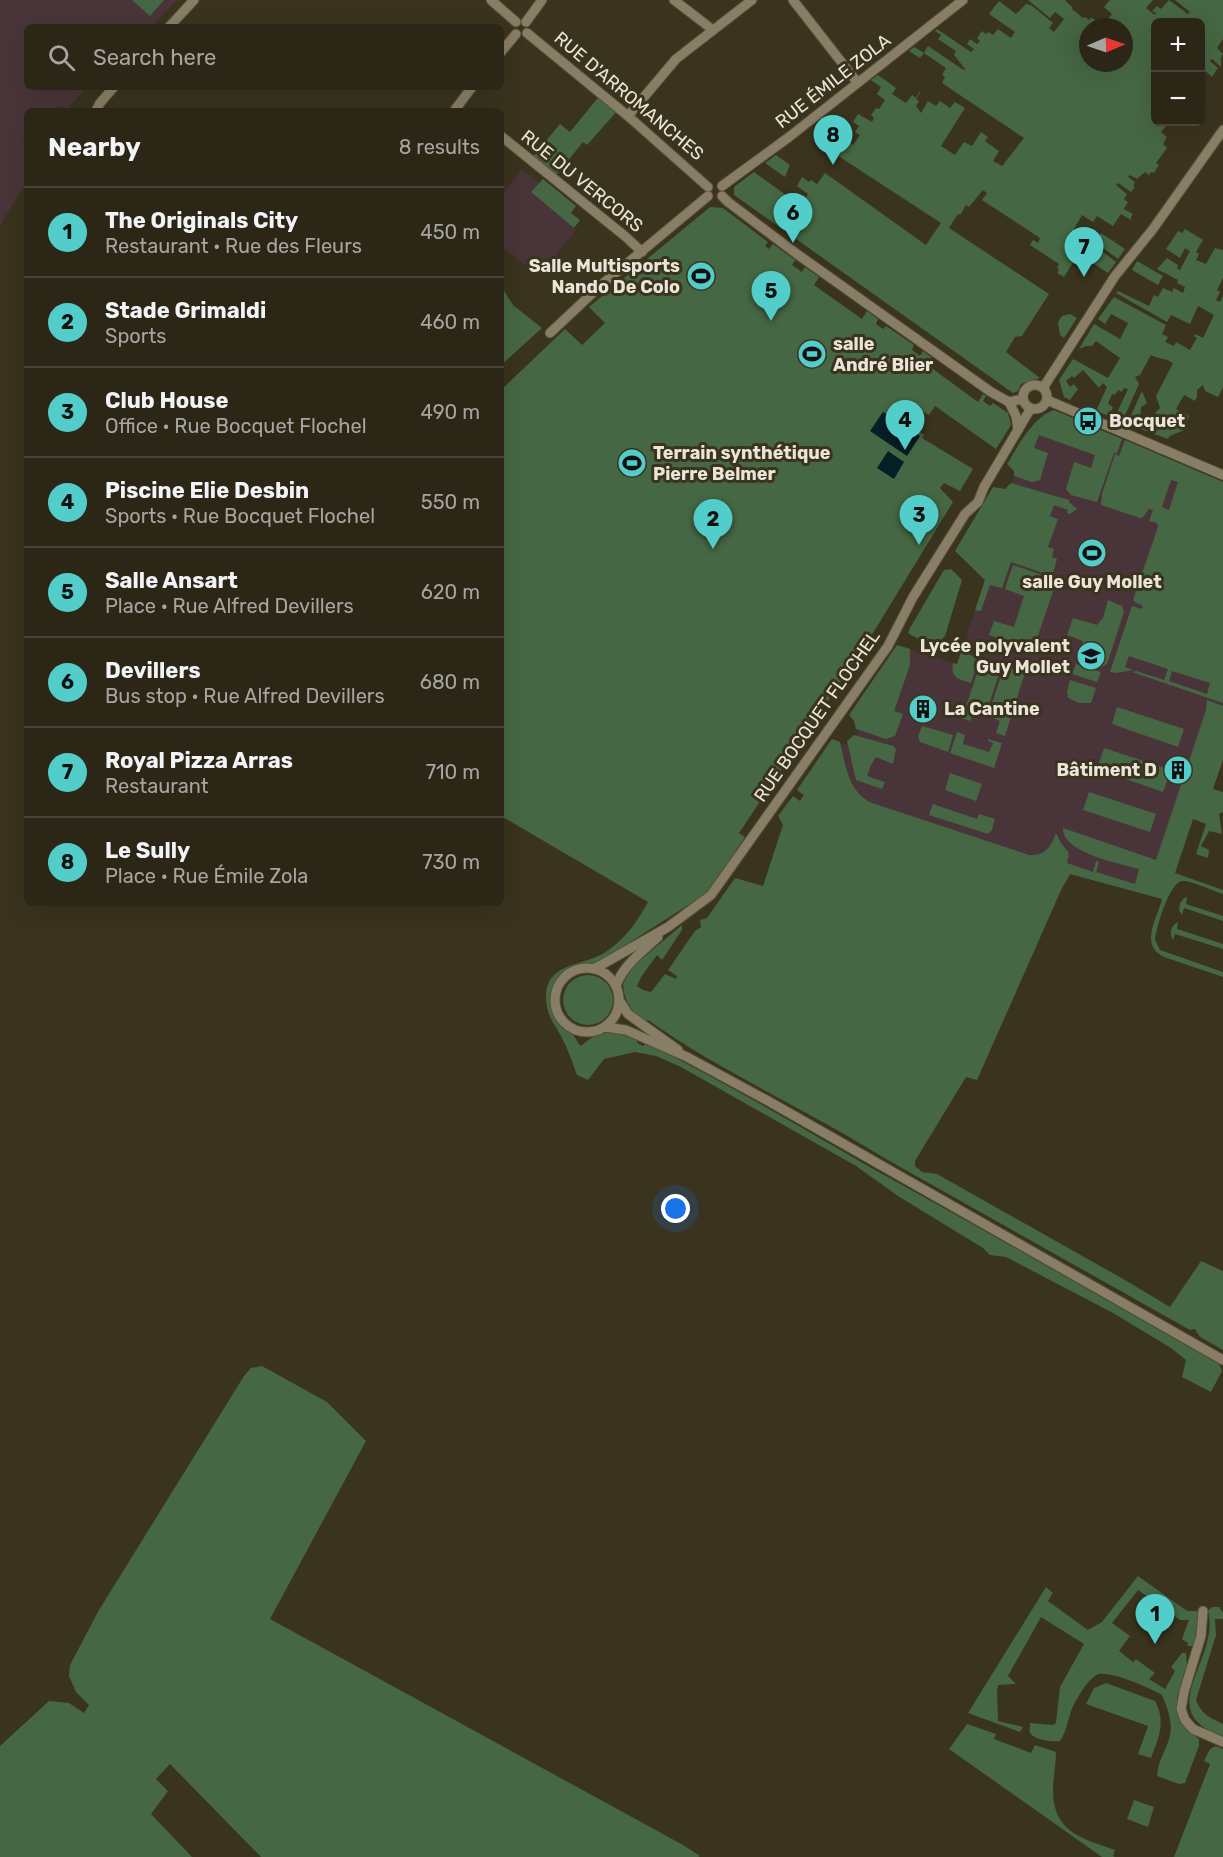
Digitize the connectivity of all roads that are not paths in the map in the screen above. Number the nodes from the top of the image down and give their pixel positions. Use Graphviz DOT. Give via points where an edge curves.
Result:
graph roads {
  1 [pos="194,0"];
  2 [pos="491,0"];
  3 [pos="542,0"];
  4 [pos="674,0"];
  5 [pos="752,0"];
  6 [pos="793,0"];
  7 [pos="963,0"];
  8 [pos="516,22"];
  9 [pos="172,24"];
  10 [pos="527,27"];
  11 [pos="713,30"];
  12 [pos="516,34"];
  13 [pos="504,48"];
  14 [pos="857,82"];
  15 [pos="111,90"];
  16 [pos="470,90"];
  17 [pos="461,103"];
  18 [pos="98,108"];
  19 [pos="457,108"];
  20 [pos="467,108"];
  21 [pos="627,116"];
  22 [pos="1223,130"];
  23 [pos="504,138"];
  24 [pos="708,191"];
  25 [pos="722,191"];
  26 [pos="642,252"];
  27 [pos="550,333"];
  28 [pos="1043,388"];
  29 [pos="1023,399"];
  30 [pos="1047,400"];
  31 [pos="1009,402"];
  32 [pos="1031,408"];
  33 [pos="1018,430"];
  34 [pos="1223,475"];
  35 [pos="668,927"];
  36 [pos="594,969"];
  37 [pos="616,986"];
  38 [pos="619,999"];
  39 [pos="604,1027"];
  40 [pos="687,1057"];
  41 [pos="1223,1360"];
  42 [pos="1203,1611"];
  43 [pos="1223,1742"];
  1 -- 9 [label="street"];
  2 -- 8 [label="street"];
  3 -- 10 [label="street"];
  4 -- 11 [label="street"];
  5 -- 11 [label="street"];
  6 -- 14 [label="street"];
  7 -- 14 [label="street, RUE ÉMILE ZOLA"];
  8 -- 10 [label="street" via="519,20"];
  8 -- 12 [label="street"];
  10 -- 12 [label="street" via="520,36"];
  10 -- 21 [label="street, RUE D'ARROMANCHES"];
  11 -- 21 [label="street" via="676,60"];
  12 -- 13 [label="street"];
  14 -- 25 [label="street, RUE ÉMILE ZOLA"];
  15 -- 18 [label="street"];
  16 -- 17 [label="street"];
  17 -- 19 [label="street"];
  17 -- 20 [label="street"];
  21 -- 24 [label="street, RUE D'ARROMANCHES"];
  22 -- 28 [label="street" via="1114,276"];
  23 -- 26 [label="street, RUE DU VERCORS"];
  24 -- 25 [label="street" via="715,183"];
  24 -- 25 [label="street" via="717,200"];
  24 -- 26 [label="street"];
  25 -- 31 [label="street" via="797,254"];
  26 -- 27 [label="street"];
  28 -- 29 [label="street" via="1028,388"];
  28 -- 30 [label="street"];
  29 -- 31 [label="street"];
  29 -- 32 [label="street"];
  30 -- 32 [label="street" via="1039,408"];
  30 -- 34 [label="street"];
  31 -- 33 [label="street"];
  32 -- 33 [label="street, RUE BOCQUET FLOCHEL"];
  33 -- 35 [label="street, RUE BOCQUET FLOCHEL" via="888,646 705,902"];
  35 -- 36 [label="street, RUE BOCQUET FLOCHEL"];
  35 -- 37 [label="street, RUE BOCQUET FLOCHEL" via="632,961"];
  36 -- 37 [label="street"];
  36 -- 39 [label="street" via="576,970 561,982 556,1009 574,1030 591,1032"];
  37 -- 38 [label="street"];
  38 -- 39 [label="street" via="615,1015"];
  38 -- 40 [label="street" via="628,1014"];
  39 -- 40 [label="street" via="626,1029"];
  40 -- 41 [label="street"];
  42 -- 43 [label="street" via="1201,1636 1181,1709 1193,1729"];
}
